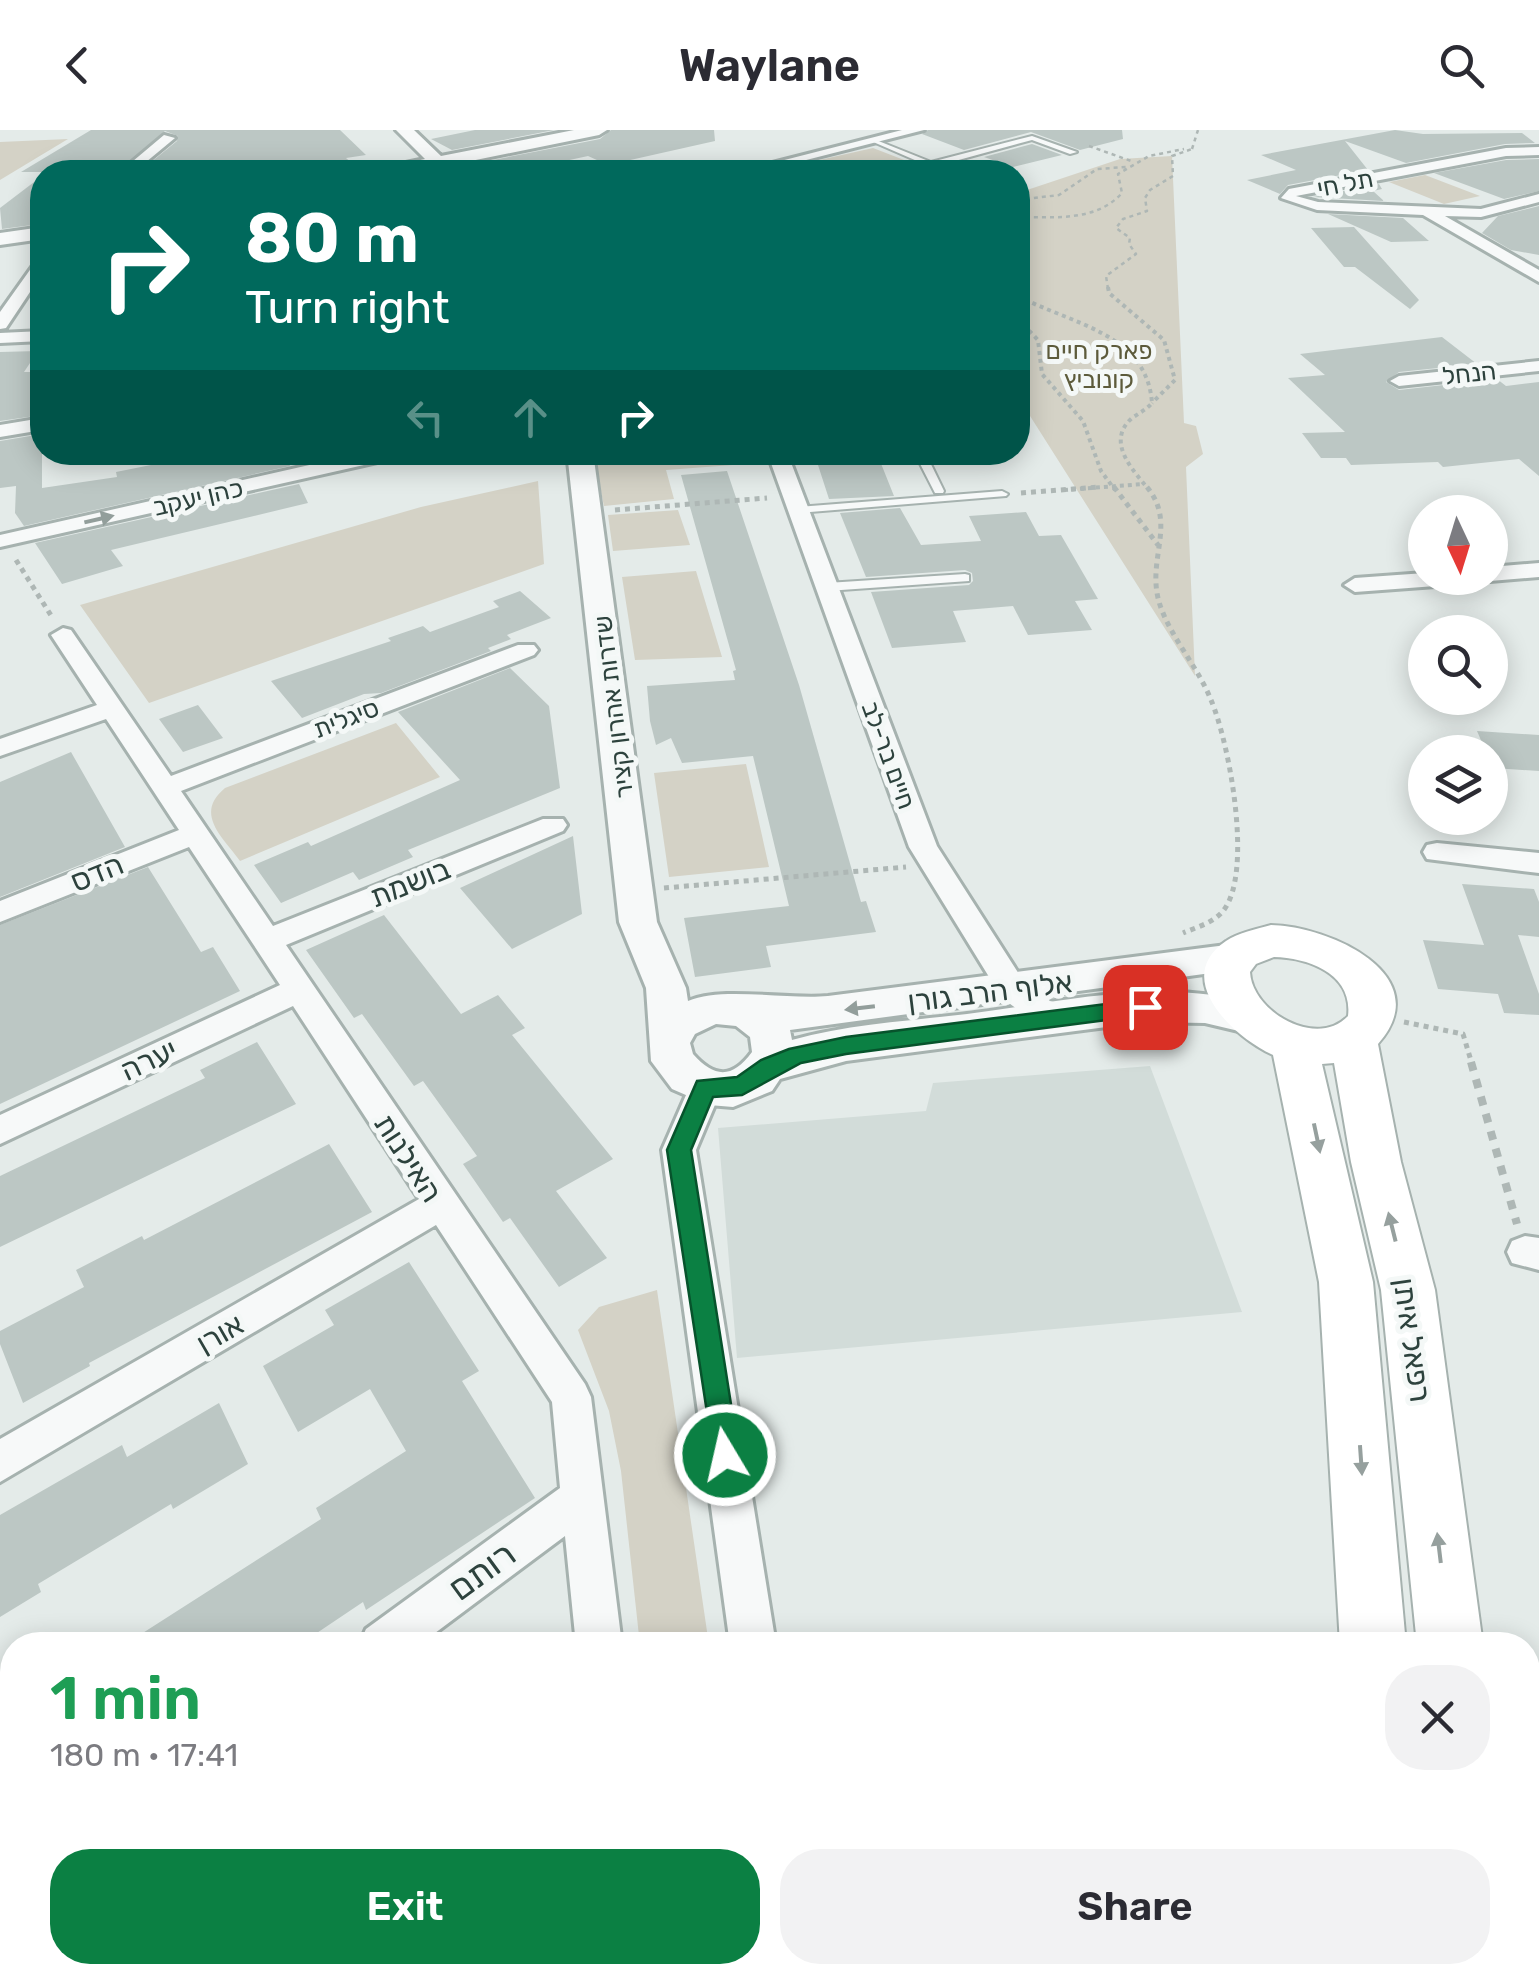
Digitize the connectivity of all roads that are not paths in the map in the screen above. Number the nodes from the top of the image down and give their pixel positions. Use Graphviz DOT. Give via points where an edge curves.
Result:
graph roads {
  1 [pos="381,130"];
  2 [pos="404,130"];
  3 [pos="599,130"];
  4 [pos="918,130"];
  5 [pos="169,138"];
  6 [pos="874,141"];
  7 [pos="1539,151"];
  8 [pos="1073,152"];
  9 [pos="141,160"];
  10 [pos="421,160"];
  11 [pos="426,160"];
  12 [pos="471,160"];
  13 [pos="794,160"];
  14 [pos="918,160"];
  15 [pos="962,160"];
  16 [pos="1539,198"];
  17 [pos="1424,210"];
  18 [pos="1480,212"];
  19 [pos="1520,220"];
  20 [pos="30,235"];
  21 [pos="0,239"];
  22 [pos="1539,277"];
  23 [pos="30,280"];
  24 [pos="0,324"];
  25 [pos="30,337"];
  26 [pos="0,338"];
  27 [pos="1539,366"];
  28 [pos="1399,381"];
  29 [pos="30,426"];
  30 [pos="0,432"];
  31 [pos="336,465"];
  32 [pos="582,465"];
  33 [pos="781,465"];
  34 [pos="926,465"];
  35 [pos="939,491"];
  36 [pos="1002,494"];
  37 [pos="795,503"];
  38 [pos="1,539"];
  39 [pos="1539,570"];
  40 [pos="1508,573"];
  41 [pos="965,578"];
  42 [pos="1408,581"];
  43 [pos="1354,585"];
  44 [pos="826,587"];
  45 [pos="63,635"];
  46 [pos="526,650"];
  47 [pos="106,702"];
  48 [pos="0,731"];
  49 [pos="0,748"];
  50 [pos="166,787"];
  51 [pos="553,825"];
  52 [pos="195,834"];
  53 [pos="1437,852"];
  54 [pos="1539,864"];
  55 [pos="0,912"];
  56 [pos="266,942"];
  57 [pos="1234,958"];
  58 [pos="653,959"];
  59 [pos="298,990"];
  60 [pos="1013,990"];
  61 [pos="738,1010"];
  62 [pos="1062,1016"];
  63 [pos="1243,1016"];
  64 [pos="1364,1027"];
  65 [pos="672,1034"];
  66 [pos="1294,1044"];
  67 [pos="769,1066"];
  68 [pos="705,1088"];
  69 [pos="0,1130"];
  70 [pos="440,1206"];
  71 [pos="0,1462"];
  72 [pos="582,1498"];
  73 [pos="400,1632"];
  74 [pos="597,1632"];
  75 [pos="751,1632"];
  76 [pos="1371,1632"];
  77 [pos="1448,1632"];
  1 -- 10 [label="street"];
  2 -- 11 [label="street"];
  3 -- 12 [label="street"];
  4 -- 6 [label="street"];
  5 -- 9 [label="street"];
  6 -- 13 [label="street"];
  6 -- 14 [label="lane"];
  7 -- 17 [label="street, תל חי" via="1288,198 1318,206"];
  8 -- 15 [label="lane" via="1032,138"];
  16 -- 18 [label="street, תל חי"];
  17 -- 18 [label="street, תל חי"];
  17 -- 22 [label="street"];
  18 -- 19 [label="street"];
  20 -- 21 [label="street"];
  23 -- 24 [label="street"];
  25 -- 26 [label="street"];
  27 -- 28 [label="street, הנחל"];
  29 -- 30 [label="street"];
  38 -- 31 [label="street, כהן יעקב, one-way"];
  32 -- 58 [label="street, שדרות אהרון קציר" via="638,922"];
  33 -- 37 [label="street, חיים בר-לב"];
  34 -- 35 [label="lane"];
  36 -- 37 [label="lane"];
  37 -- 44 [label="street, חיים בר-לב"];
  39 -- 40 [label="street"];
  41 -- 44 [label="lane"];
  42 -- 43 [label="street"];
  44 -- 60 [label="street, חיים בר-לב" via="932,865"];
  45 -- 47 [label="street, האילנות"];
  46 -- 50 [label="street, סיגלית"];
  47 -- 48 [label="street"];
  47 -- 49 [label="street"];
  47 -- 50 [label="street, האילנות"];
  50 -- 52 [label="street, האילנות"];
  51 -- 56 [label="street, בושמת"];
  52 -- 55 [label="street, הדס"];
  52 -- 56 [label="street, האילנות"];
  53 -- 54 [label="street"];
  56 -- 59 [label="street, האילנות"];
  57 -- 60 [label="street, אלוף הרב גורן"];
  57 -- 63 [label="main road" via="1226,979"];
  57 -- 64 [label="main road" via="1271,941 1315,946 1367,983 1374,1000"];
  58 -- 61 [label="street" via="684,988"];
  58 -- 65 [label="street, שדרות אהרון קציר" via="666,988"];
  59 -- 69 [label="street, יערה"];
  59 -- 70 [label="street, האילנות"];
  60 -- 61 [label="street, אלוף הרב גורן, one-way" via="793,1015"];
  60 -- 62 [label="street, חיים בר-לב"];
  61 -- 65 [label="street" via="695,1013"];
  61 -- 67 [label="street" via="760,1018 774,1041"];
  62 -- 63 [label="street, אלוף הרב גורן" via="1145,1007"];
  62 -- 67 [label="street, אלוף הרב גורן" via="846,1045"];
  63 -- 66 [label="main road"];
  64 -- 66 [label="main road" via="1326,1046"];
  77 -- 64 [label="main road, רפאל איתן, one-way" via="1408,1290 1373,1146"];
  65 -- 68 [label="street" via="670,1060 677,1072"];
  66 -- 76 [label="main road, רפאל איתן, one-way" via="1346,1282"];
  67 -- 68 [label="street" via="742,1086"];
  68 -- 75 [label="street" via="679,1150"];
  70 -- 71 [label="street, אורן"];
  70 -- 72 [label="street, האילנות" via="571,1397"];
  72 -- 73 [label="street, רותם"];
  72 -- 74 [label="street, האילנות"];
}
